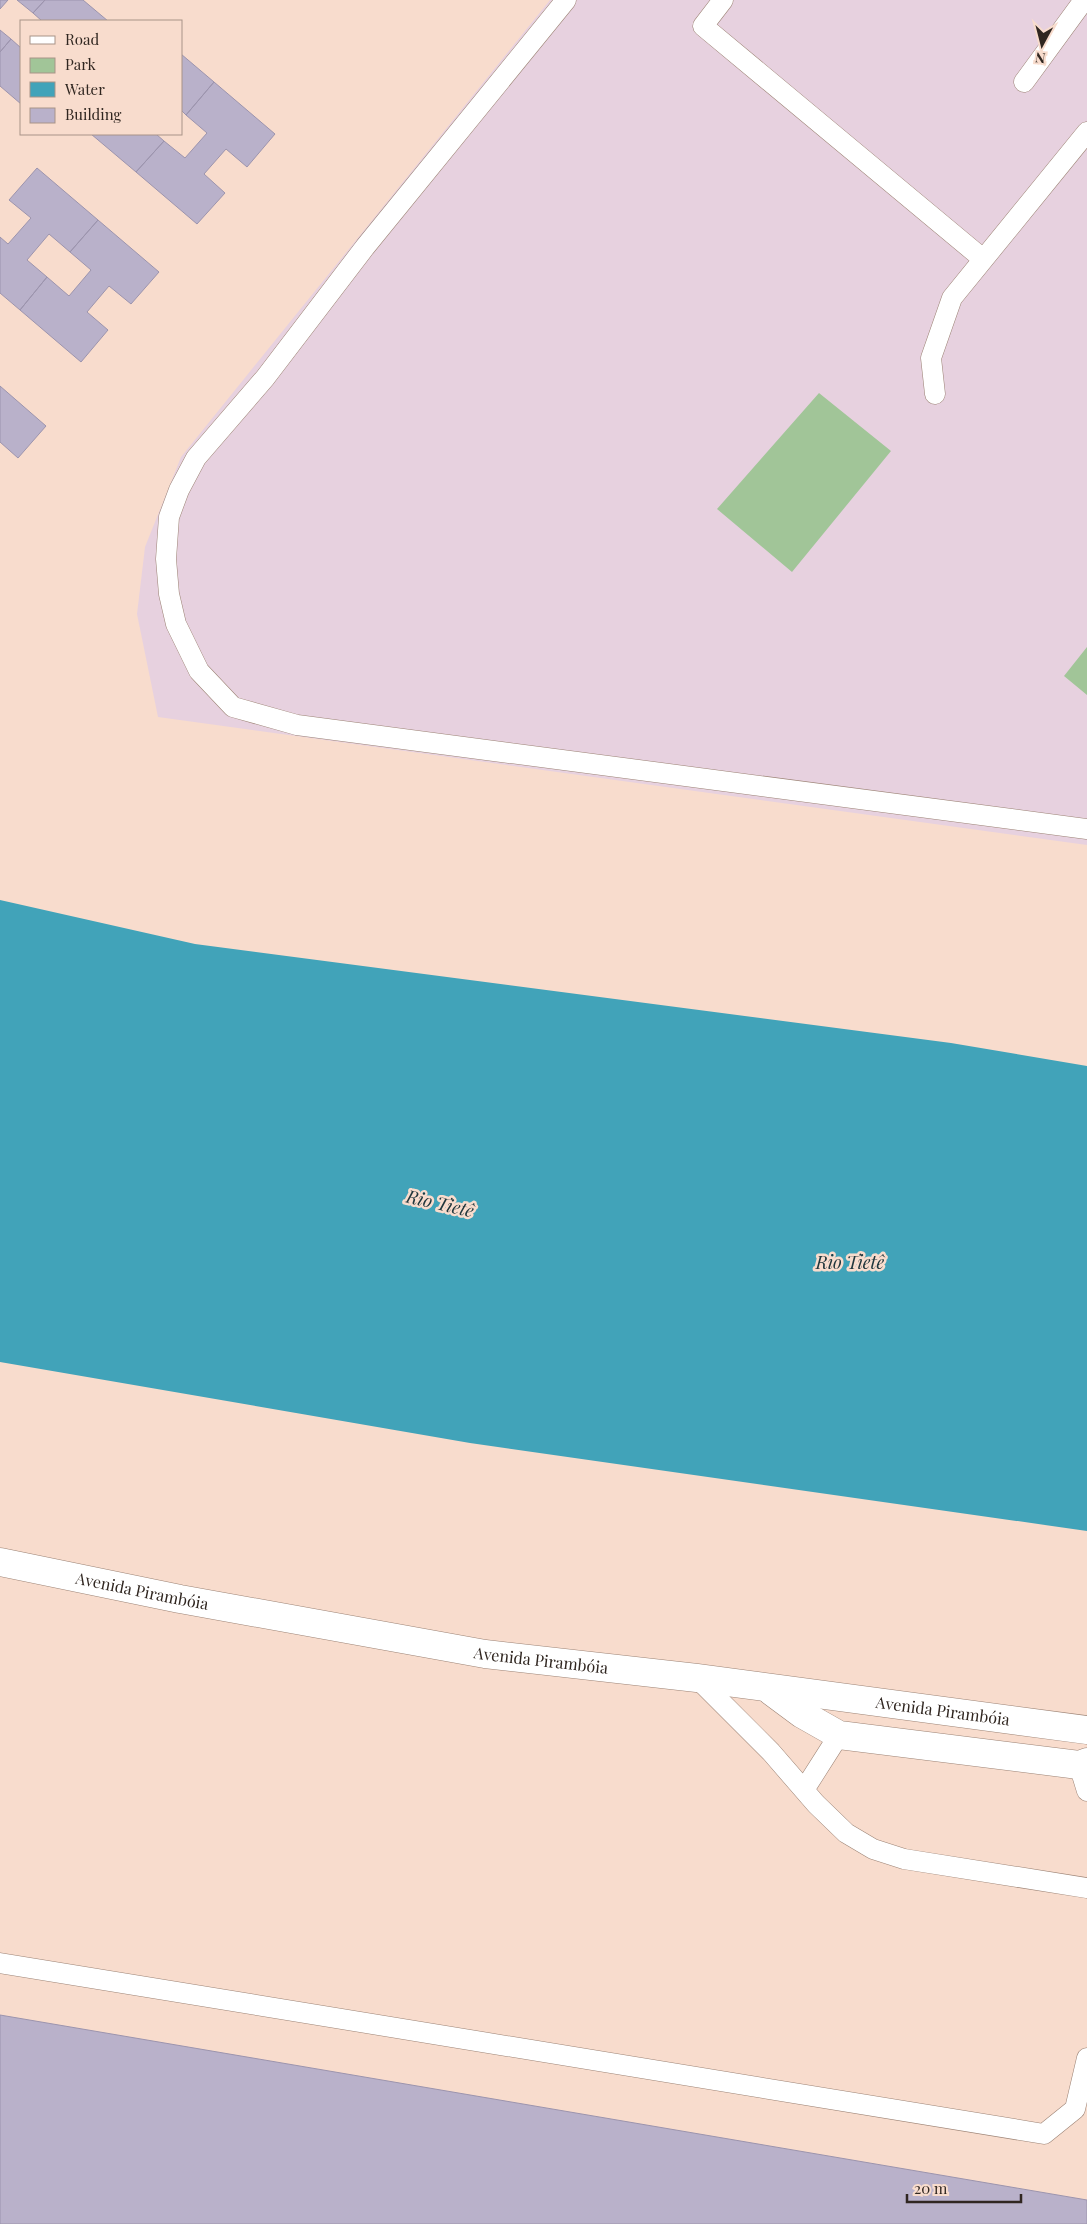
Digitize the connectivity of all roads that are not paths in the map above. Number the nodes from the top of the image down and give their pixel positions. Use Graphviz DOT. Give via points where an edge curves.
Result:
graph roads {
  1 [pos="566,0"];
  2 [pos="723,0"];
  3 [pos="1084,0"];
  4 [pos="1024,82"];
  5 [pos="1087,132"];
  6 [pos="984,259"];
  7 [pos="935,394"];
  8 [pos="1087,829"];
  9 [pos="0,1562"];
  10 [pos="697,1678"];
  11 [pos="767,1689"];
  12 [pos="1087,1730"];
  13 [pos="839,1735"];
  14 [pos="1083,1764"];
  15 [pos="804,1790"];
  16 [pos="1087,1791"];
  17 [pos="1087,1888"];
  18 [pos="0,1963"];
  19 [pos="1087,2058"];
  1 -- 8 [label="lane" via="365,247 265,378 196,458 169,517 166,560 168,594 176,624 198,671 233,707 297,726"];
  2 -- 6 [label="lane" via="703,26"];
  3 -- 4 [label="lane"];
  5 -- 6 [label="lane"];
  6 -- 7 [label="lane" via="952,298 939,332 931,358"];
  9 -- 10 [label="main road, Avenida Pirambóia" via="180,1599 485,1654"];
  10 -- 11 [label="main road, Avenida Pirambóia"];
  10 -- 15 [label="lane"];
  11 -- 12 [label="main road, Avenida Pirambóia"];
  11 -- 13 [label="main road"];
  13 -- 14 [label="main road"];
  13 -- 15 [label="lane"];
  14 -- 16 [label="lane"];
  15 -- 17 [label="lane" via="846,1833 873,1849 904,1859"];
  18 -- 19 [label="lane" via="1044,2134 1075,2109"];
}
